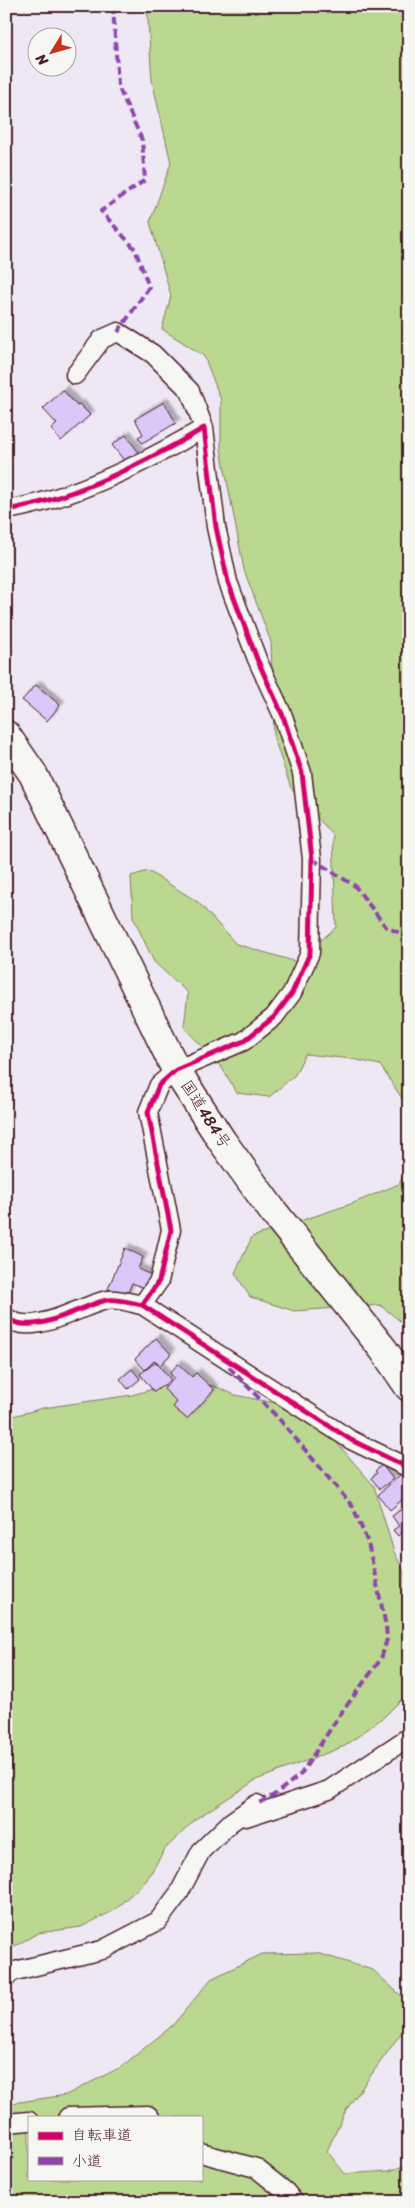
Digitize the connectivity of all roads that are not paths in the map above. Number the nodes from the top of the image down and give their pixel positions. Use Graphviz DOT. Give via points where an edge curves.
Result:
graph roads {
  1 [pos="75,375"];
  2 [pos="204,428"];
  3 [pos="6,510"];
  4 [pos="6,734"];
  5 [pos="176,1070"];
  6 [pos="142,1305"];
  7 [pos="8,1320"];
  8 [pos="409,1386"];
  9 [pos="409,1468"];
  10 [pos="409,1737"];
  11 [pos="258,1804"];
  12 [pos="231,1822"];
  13 [pos="6,1978"];
  14 [pos="108,2116"];
  15 [pos="149,2116"];
  16 [pos="28,2121"];
  17 [pos="6,2124"];
  18 [pos="202,2153"];
  19 [pos="294,2202"];
  1 -- 2 [label="street" via="102,340 118,332 153,354 190,391"];
  2 -- 3 [label="street" via="163,452 66,495"];
  2 -- 5 [label="street" via="216,527 228,582 283,716 302,773 312,859 310,953 292,993 274,1017 244,1041"];
  4 -- 5 [label="highway, 国道484号" via="33,774"];
  5 -- 6 [label="street" via="159,1085 148,1112 171,1230 159,1281"];
  5 -- 8 [label="highway, 国道484号" via="222,1141"];
  6 -- 7 [label="street" via="108,1300 60,1318 33,1324"];
  6 -- 9 [label="street" via="351,1440"];
  10 -- 12 [label="street" via="329,1790"];
  11 -- 12 [label="street"];
  12 -- 13 [label="street" via="201,1852 180,1893 158,1921 102,1950 11,1972"];
  14 -- 15 [label="street"];
  16 -- 17 [label="street"];
  18 -- 19 [label="street" via="256,2168"];
}
